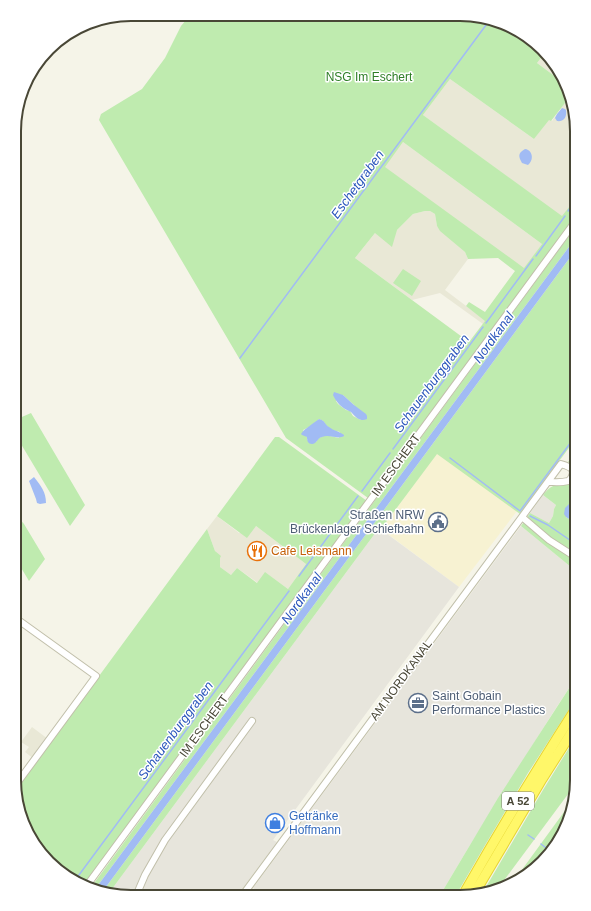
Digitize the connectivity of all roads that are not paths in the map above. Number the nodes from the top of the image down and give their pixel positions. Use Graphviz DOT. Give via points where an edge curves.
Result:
graph roads {
  1 [pos="570,229"];
  2 [pos="570,468"];
  3 [pos="570,478"];
  4 [pos="548,482"];
  5 [pos="522,517"];
  6 [pos="570,554"];
  7 [pos="21,622"];
  8 [pos="570,718"];
  9 [pos="252,721"];
  10 [pos="570,735"];
  11 [pos="21,778"];
  12 [pos="89,882"];
  13 [pos="477,889"];
  14 [pos="139,890"];
  15 [pos="246,890"];
  16 [pos="466,890"];
  1 -- 12 [label="street, IM ESCHERT"];
  2 -- 4 [label="street, AM NORDKANAL" via="561,464"];
  3 -- 4 [label="street, AM NORDKANAL"];
  4 -- 5 [label="street, AM NORDKANAL"];
  5 -- 6 [label="street"];
  5 -- 15 [label="street, AM NORDKANAL"];
  7 -- 11 [label="street" via="96,676"];
  8 -- 16 [label="highway, A 52"];
  9 -- 14 [label="street" via="165,840"];
  10 -- 13 [label="highway, A 52"];
}
